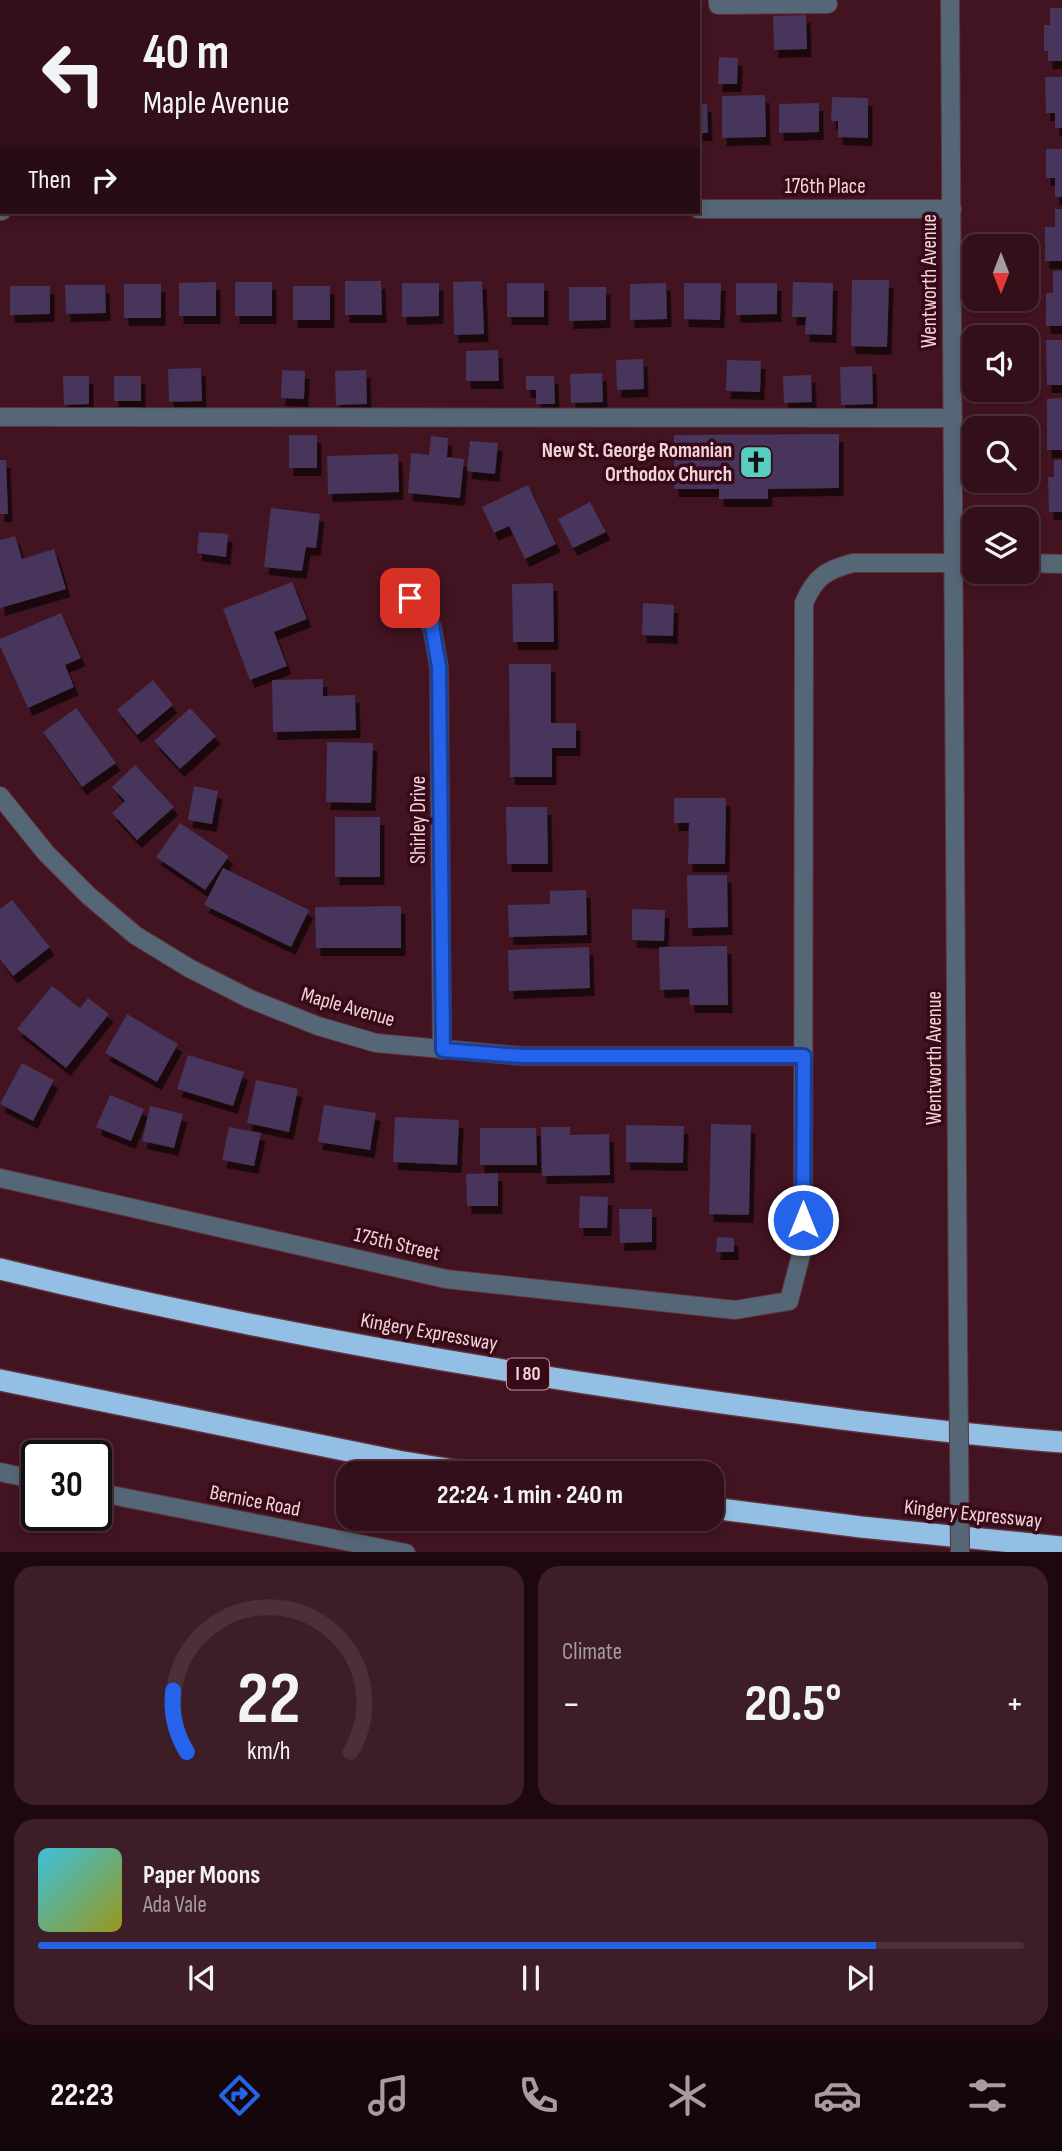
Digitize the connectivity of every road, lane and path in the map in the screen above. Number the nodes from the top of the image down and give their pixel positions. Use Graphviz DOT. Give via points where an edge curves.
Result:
graph roads {
  1 [pos="718,0"];
  2 [pos="950,0"];
  3 [pos="828,4"];
  4 [pos="700,209"];
  5 [pos="951,209"];
  6 [pos="0,417"];
  7 [pos="953,418"];
  8 [pos="954,562"];
  9 [pos="962,562"];
  10 [pos="1039,563"];
  11 [pos="1062,564"];
  12 [pos="410,598"];
  13 [pos="2,804"];
  14 [pos="443,1050"];
  15 [pos="804,1056"];
  16 [pos="0,1178"];
  17 [pos="0,1269"];
  18 [pos="0,1380"];
  19 [pos="1062,1442"];
  20 [pos="398,1461"];
  21 [pos="0,1472"];
  22 [pos="21,1477"];
  23 [pos="112,1495"];
  24 [pos="724,1510"];
  25 [pos="1062,1547"];
  26 [pos="405,1552"];
  27 [pos="960,1552"];
  1 -- 3 [label="street" via="718,5"];
  2 -- 5 [label="street, Wentworth Avenue"];
  4 -- 5 [label="street, 176th Place"];
  5 -- 7 [label="street, Wentworth Avenue"];
  6 -- 7 [label="street"];
  7 -- 8 [label="street, Wentworth Avenue"];
  8 -- 9 [label="street"];
  8 -- 15 [label="street" via="853,563 819,577 804,603"];
  8 -- 27 [label="street, Wentworth Avenue, bridge"];
  10 -- 11 [label="street"];
  12 -- 14 [label="street, Shirley Drive" via="432,626 439,667"];
  13 -- 14 [label="street, Maple Avenue" via="89,896 135,935 189,968 318,1026 376,1043"];
  14 -- 15 [label="street, Maple Avenue" via="521,1056"];
  15 -- 16 [label="street, 175th Street" via="803,1247 789,1301 735,1310 446,1279"];
  17 -- 19 [label="highway, Kingery Expressway / I 80" via="357,1346 553,1378 774,1410"];
  18 -- 20 [label="highway"];
  21 -- 22 [label="street"];
  23 -- 26 [label="street, Bernice Road"];
  24 -- 25 [label="highway, Kingery Expressway"];
}
